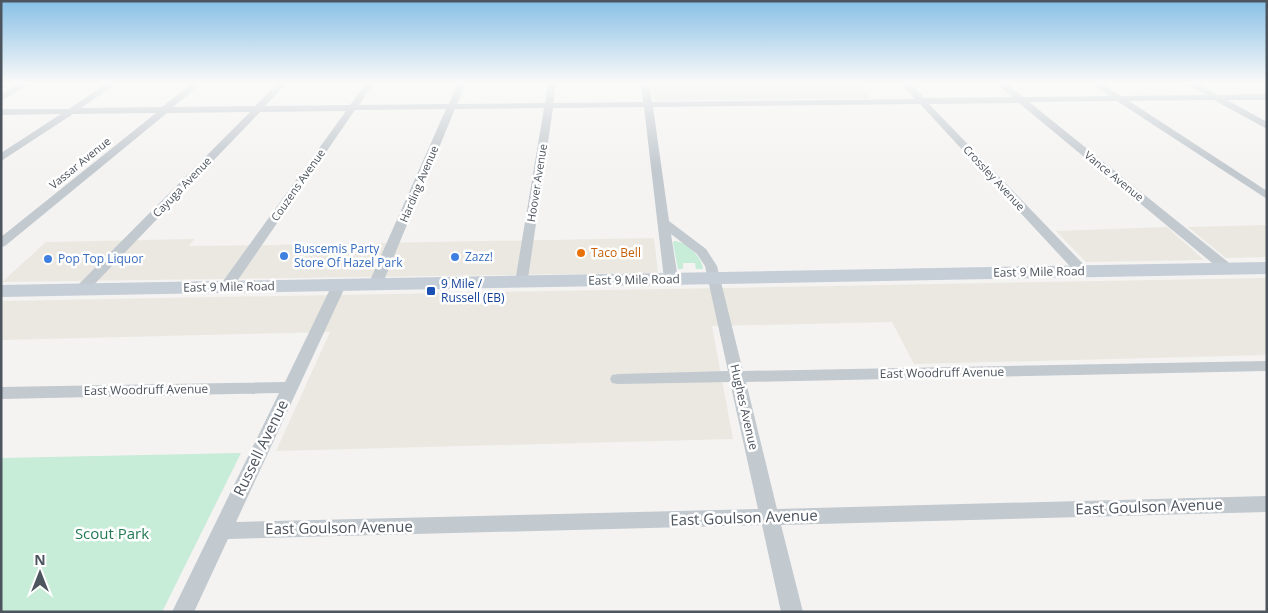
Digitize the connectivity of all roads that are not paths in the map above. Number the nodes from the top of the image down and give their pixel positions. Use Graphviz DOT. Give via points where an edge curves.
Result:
graph roads {
  1 [pos="1,112"];
  2 [pos="29,112"];
  3 [pos="70,112"];
  4 [pos="163,112"];
  5 [pos="255,112"];
  6 [pos="350,112"];
  7 [pos="450,112"];
  8 [pos="548,112"];
  9 [pos="648,112"];
  10 [pos="932,112"];
  11 [pos="1034,112"];
  12 [pos="1139,112"];
  13 [pos="1241,112"];
  14 [pos="1267,126"];
  15 [pos="1,158"];
  16 [pos="1267,196"];
  17 [pos="663,222"];
  18 [pos="1,243"];
  19 [pos="1267,268"];
  20 [pos="1228,269"];
  21 [pos="1083,272"];
  22 [pos="714,278"];
  23 [pos="671,279"];
  24 [pos="522,282"];
  25 [pos="375,284"];
  26 [pos="339,285"];
  27 [pos="226,287"];
  28 [pos="81,290"];
  29 [pos="1,291"];
  30 [pos="1267,366"];
  31 [pos="736,377"];
  32 [pos="618,379"];
  33 [pos="290,387"];
  34 [pos="1,393"];
  35 [pos="1267,504"];
  36 [pos="770,517"];
  37 [pos="221,531"];
  38 [pos="183,612"];
  39 [pos="792,612"];
  1 -- 2 [label="street"];
  3 -- 15 [label="street"];
  4 -- 18 [label="street, Vassar Avenue"];
  5 -- 28 [label="street, Cayuga Avenue"];
  6 -- 27 [label="street, Couzens Avenue"];
  7 -- 25 [label="street, Harding Avenue"];
  8 -- 24 [label="street, Hoover Avenue"];
  9 -- 17 [label="street"];
  10 -- 21 [label="street, Crossley Avenue"];
  11 -- 20 [label="street, Vance Avenue"];
  12 -- 16 [label="street"];
  13 -- 14 [label="street"];
  17 -- 22 [label="street, Hughes Avenue" via="702,252 710,263"];
  17 -- 23 [label="street"];
  19 -- 20 [label="main road, East 9 Mile Road"];
  20 -- 21 [label="main road, East 9 Mile Road"];
  21 -- 22 [label="main road, East 9 Mile Road"];
  22 -- 23 [label="main road, East 9 Mile Road"];
  22 -- 31 [label="street, Hughes Avenue"];
  23 -- 24 [label="main road, East 9 Mile Road"];
  24 -- 25 [label="main road, East 9 Mile Road"];
  25 -- 26 [label="main road, East 9 Mile Road"];
  26 -- 27 [label="main road, East 9 Mile Road"];
  26 -- 33 [label="street, Russell Avenue"];
  27 -- 28 [label="main road, East 9 Mile Road"];
  28 -- 29 [label="main road, East 9 Mile Road"];
  30 -- 31 [label="street, East Woodruff Avenue"];
  31 -- 32 [label="street, East Woodruff Avenue"];
  31 -- 36 [label="street, Hughes Avenue"];
  33 -- 34 [label="street, East Woodruff Avenue"];
  33 -- 37 [label="street, Russell Avenue"];
  35 -- 36 [label="street, East Goulson Avenue"];
  36 -- 37 [label="street, East Goulson Avenue"];
  36 -- 39 [label="street, Hughes Avenue"];
  37 -- 38 [label="street, Russell Avenue"];
}
